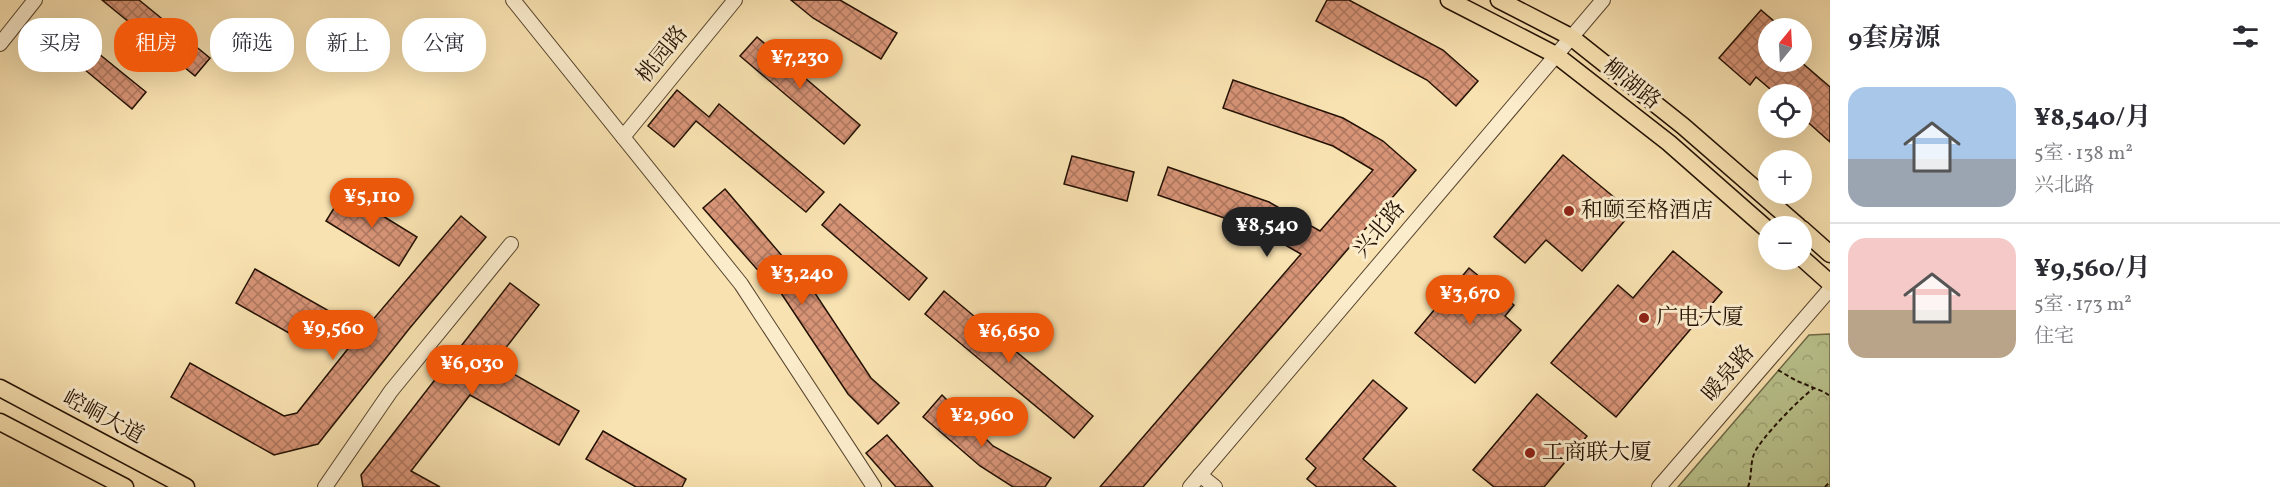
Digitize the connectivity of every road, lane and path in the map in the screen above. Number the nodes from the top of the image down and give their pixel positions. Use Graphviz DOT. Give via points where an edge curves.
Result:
graph roads {
  1 [pos="35,0"];
  2 [pos="513,0"];
  3 [pos="735,0"];
  4 [pos="1449,0"];
  5 [pos="1498,0"];
  6 [pos="1603,0"];
  7 [pos="1571,37"];
  8 [pos="0,44"];
  9 [pos="1556,55"];
  10 [pos="623,137"];
  11 [pos="1786,216"];
  12 [pos="1758,221"];
  13 [pos="1812,238"];
  14 [pos="512,244"];
  15 [pos="1830,254"];
  16 [pos="1812,267"];
  17 [pos="1830,283"];
  18 [pos="1830,289"];
  19 [pos="1764,365"];
  20 [pos="0,388"];
  21 [pos="1814,388"];
  22 [pos="1830,396"];
  23 [pos="0,422"];
  24 [pos="1200,475"];
  25 [pos="1830,482"];
  26 [pos="125,487"];
  27 [pos="186,487"];
  28 [pos="325,487"];
  29 [pos="874,487"];
  30 [pos="1190,487"];
  31 [pos="1215,487"];
  32 [pos="1659,487"];
  33 [pos="1748,487"];
  34 [pos="1825,487"];
  1 -- 8 [label="street"];
  2 -- 10 [label="street"];
  3 -- 10 [label="street, 桃园路"];
  4 -- 9 [label="main road, 柳湖路"];
  5 -- 7 [label="main road, 柳湖路"];
  6 -- 7 [label="street, 兴北路"];
  7 -- 9 [label="street, 兴北路"];
  7 -- 11 [label="main road, 柳湖路" via="1683,126"];
  9 -- 12 [label="main road, 柳湖路" via="1669,143"];
  9 -- 24 [label="street, 兴北路"];
  10 -- 29 [label="street" via="741,284"];
  13 -- 15 [label="main road, 柳湖路"];
  14 -- 28 [label="street" via="391,391"];
  16 -- 17 [label="main road"];
  18 -- 19 [label="street, 暖泉路"];
  19 -- 21 [label="path"];
  19 -- 32 [label="street, 暖泉路"];
  20 -- 27 [label="main road, 崆峒大道"];
  21 -- 22 [label="path"];
  21 -- 33 [label="path" via="1754,454"];
  23 -- 26 [label="main road"];
  24 -- 30 [label="street, 兴北路"];
  24 -- 31 [label="street"];
  25 -- 34 [label="path"];
}
